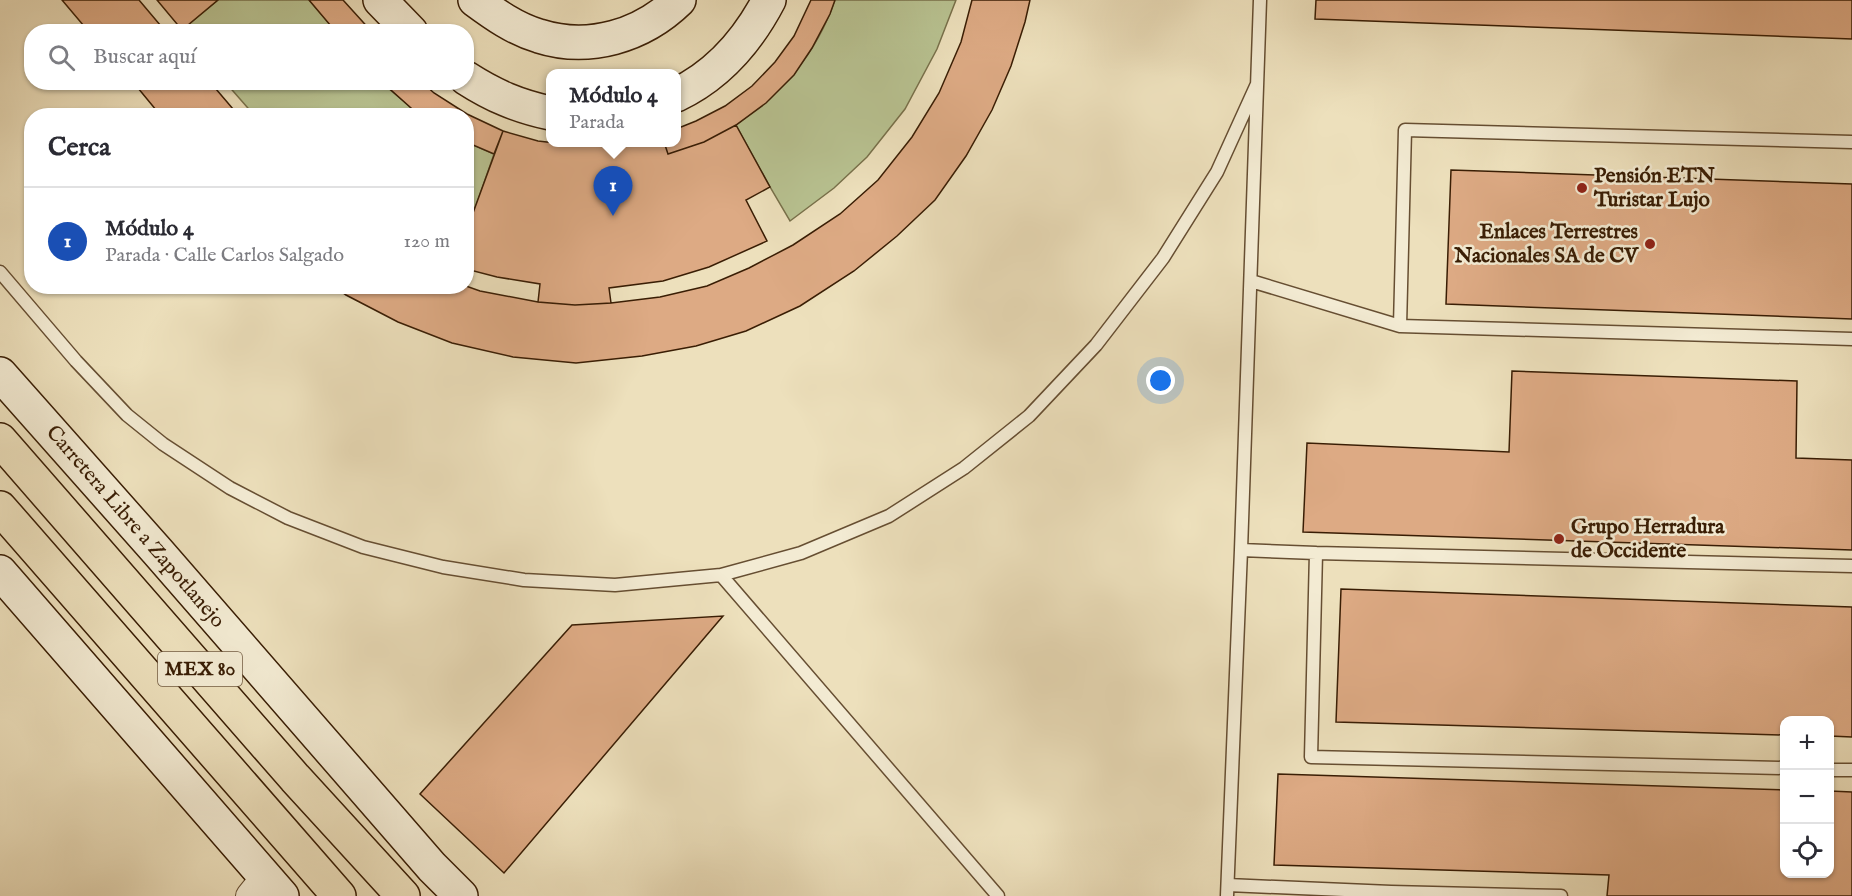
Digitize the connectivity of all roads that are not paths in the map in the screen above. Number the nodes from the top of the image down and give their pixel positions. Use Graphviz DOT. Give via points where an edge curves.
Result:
graph roads {
  1 [pos="380,0"];
  2 [pos="475,0"];
  3 [pos="679,0"];
  4 [pos="769,0"];
  5 [pos="1260,0"];
  6 [pos="403,24"];
  7 [pos="474,83"];
  8 [pos="1257,84"];
  9 [pos="681,92"];
  10 [pos="546,112"];
  11 [pos="1852,142"];
  12 [pos="0,272"];
  13 [pos="1251,281"];
  14 [pos="1400,326"];
  15 [pos="1852,339"];
  16 [pos="0,374"];
  17 [pos="0,430"];
  18 [pos="0,440"];
  19 [pos="34,478"];
  20 [pos="0,508"];
  21 [pos="1241,550"];
  22 [pos="1316,554"];
  23 [pos="1852,566"];
  24 [pos="0,572"];
  25 [pos="721,575"];
  26 [pos="1780,768"];
  27 [pos="1834,770"];
  28 [pos="1852,770"];
  29 [pos="265,889"];
  30 [pos="1227,890"];
  31 [pos="1391,894"];
  32 [pos="339,896"];
  33 [pos="403,896"];
  34 [pos="461,896"];
  35 [pos="998,896"];
  36 [pos="1561,896"];
  1 -- 6 [label="main road"];
  2 -- 3 [label="main road" via="537,36 578,42 610,39 637,30"];
  4 -- 9 [label="main road" via="738,49 714,71"];
  5 -- 8 [label="lane"];
  7 -- 10 [label="main road" via="495,96"];
  8 -- 13 [label="lane"];
  8 -- 25 [label="lane" via="1217,172 1162,258 1096,345 1029,416 964,468 889,516 801,553"];
  11 -- 14 [label="lane" via="1406,130"];
  12 -- 25 [label="lane" via="127,415 230,488 288,518 363,547 443,567 525,580 615,585"];
  13 -- 14 [label="lane"];
  13 -- 21 [label="lane"];
  14 -- 15 [label="lane"];
  16 -- 34 [label="main road, Carretera Libre a Zapotlanejo"];
  17 -- 19 [label="main road"];
  18 -- 19 [label="main road, MEX 80"];
  19 -- 33 [label="main road, MEX 80"];
  20 -- 32 [label="main road, MEX 80"];
  21 -- 22 [label="lane"];
  21 -- 30 [label="lane"];
  22 -- 23 [label="lane"];
  22 -- 26 [label="lane" via="1311,757"];
  24 -- 29 [label="main road"];
  25 -- 35 [label="lane"];
  27 -- 28 [label="lane"];
  30 -- 31 [label="lane"];
  31 -- 36 [label="lane"];
}
